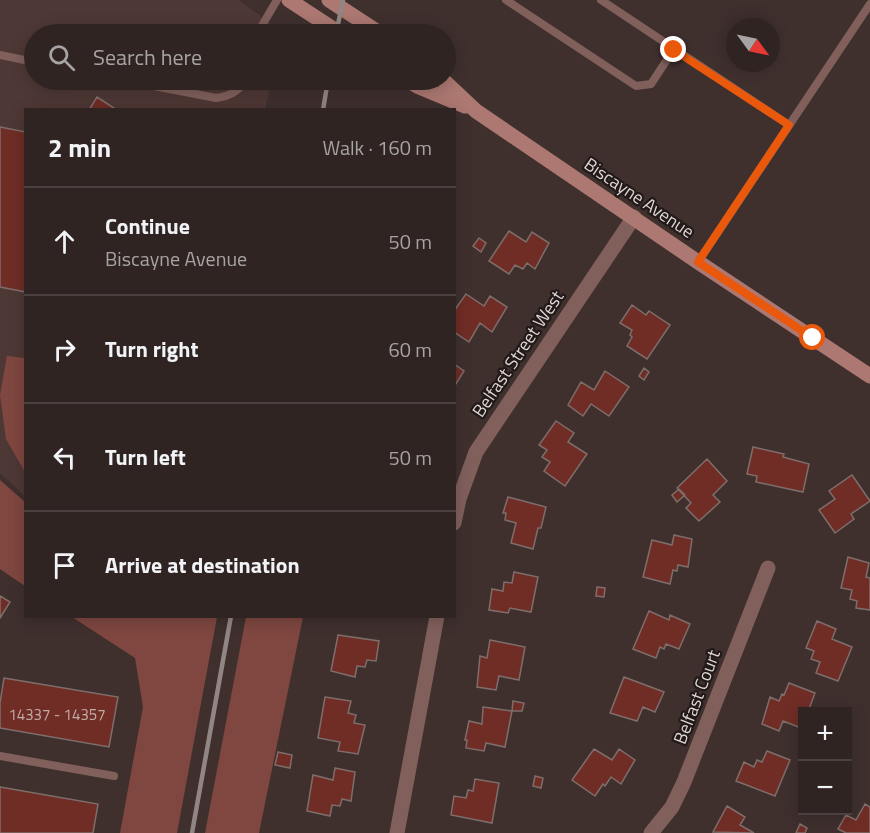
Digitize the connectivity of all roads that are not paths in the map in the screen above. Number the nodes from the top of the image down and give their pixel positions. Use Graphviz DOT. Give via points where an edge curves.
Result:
graph roads {
  1 [pos="277,0"];
  2 [pos="290,0"];
  3 [pos="329,0"];
  4 [pos="506,0"];
  5 [pos="600,0"];
  6 [pos="870,4"];
  7 [pos="263,24"];
  8 [pos="326,24"];
  9 [pos="366,24"];
  10 [pos="674,50"];
  11 [pos="0,55"];
  12 [pos="24,60"];
  13 [pos="175,90"];
  14 [pos="238,90"];
  15 [pos="426,90"];
  16 [pos="454,90"];
  17 [pos="476,111"];
  18 [pos="789,125"];
  19 [pos="634,217"];
  20 [pos="698,262"];
  21 [pos="870,376"];
  22 [pos="456,513"];
  23 [pos="768,568"];
  24 [pos="437,618"];
  25 [pos="0,756"];
  26 [pos="114,776"];
  27 [pos="397,833"];
  28 [pos="651,833"];
  1 -- 7 [label="lane"];
  2 -- 8 [label="street"];
  3 -- 9 [label="street"];
  4 -- 10 [label="lane" via="636,86 651,84"];
  5 -- 10 [label="lane"];
  6 -- 18 [label="lane"];
  10 -- 18 [label="lane"];
  11 -- 12 [label="lane"];
  13 -- 14 [label="lane" via="216,98"];
  15 -- 17 [label="street, Biscayne Avenue"];
  16 -- 17 [label="street, Biscayne Avenue"];
  17 -- 19 [label="street, Biscayne Avenue"];
  18 -- 20 [label="lane"];
  19 -- 20 [label="street, Biscayne Avenue"];
  19 -- 22 [label="street, Belfast Street West" via="476,452"];
  20 -- 21 [label="street, Biscayne Avenue"];
  23 -- 28 [label="street, Belfast Court" via="684,782 672,807"];
  24 -- 27 [label="street"];
  25 -- 26 [label="lane"];
}
